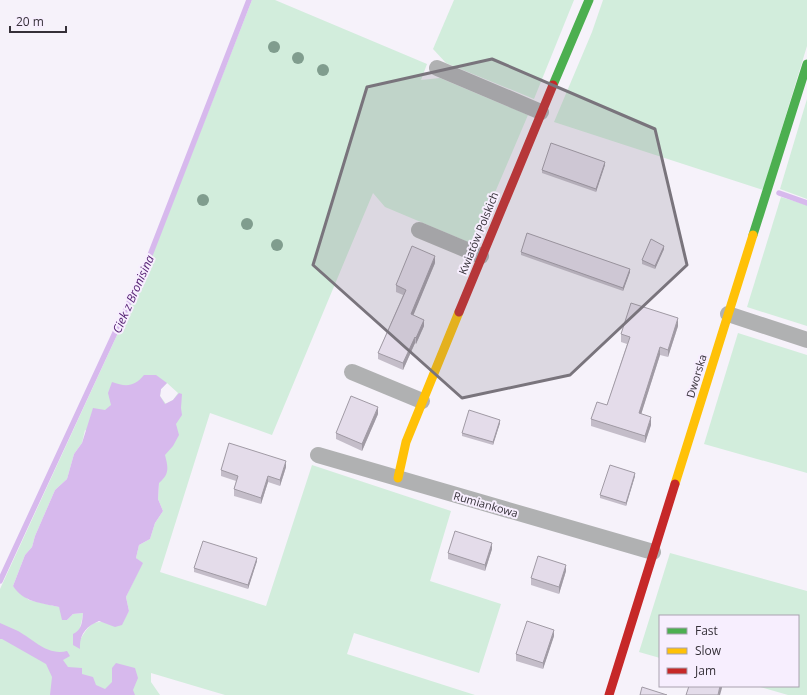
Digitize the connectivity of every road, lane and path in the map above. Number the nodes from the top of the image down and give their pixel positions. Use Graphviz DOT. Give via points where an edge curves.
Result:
graph roads {
  1 [pos="589,0"];
  2 [pos="807,64"];
  3 [pos="437,68"];
  4 [pos="541,112"];
  5 [pos="419,230"];
  6 [pos="481,256"];
  7 [pos="728,314"];
  8 [pos="807,340"];
  9 [pos="352,372"];
  10 [pos="422,401"];
  11 [pos="318,456"];
  12 [pos="398,478"];
  13 [pos="653,552"];
  14 [pos="608,695"];
  1 -- 4 [label="street, Kwiatów Polskich"];
  2 -- 7 [label="street, Dworska"];
  3 -- 4 [label="street"];
  4 -- 6 [label="street, Kwiatów Polskich"];
  5 -- 6 [label="street"];
  6 -- 10 [label="street, Kwiatów Polskich"];
  7 -- 8 [label="street"];
  7 -- 13 [label="street, Dworska"];
  9 -- 10 [label="street"];
  10 -- 12 [label="street, Kwiatów Polskich" via="406,442"];
  11 -- 12 [label="street, Rumiankowa"];
  12 -- 13 [label="street, Rumiankowa"];
  13 -- 14 [label="street, Dworska"];
}
